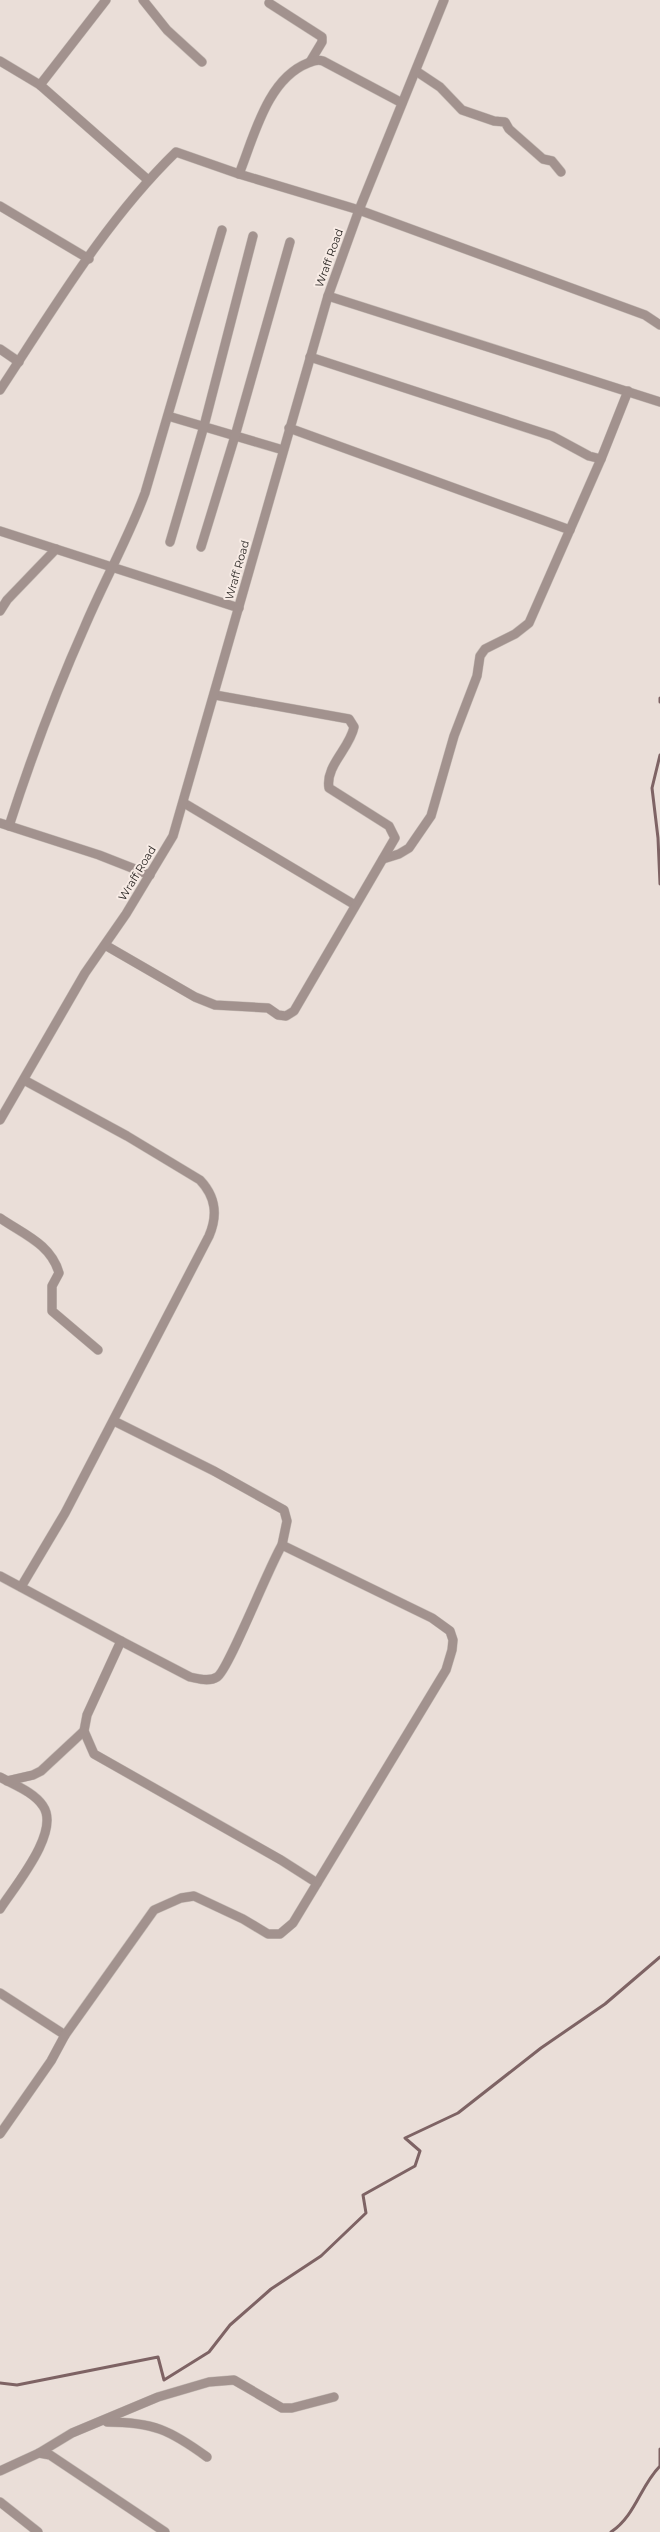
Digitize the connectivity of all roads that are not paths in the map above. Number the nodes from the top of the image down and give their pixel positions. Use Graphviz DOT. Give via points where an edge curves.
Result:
graph roads {
  1 [pos="106,0"];
  2 [pos="143,0"];
  3 [pos="444,0"];
  4 [pos="269,3"];
  5 [pos="0,61"];
  6 [pos="202,62"];
  7 [pos="310,62"];
  8 [pos="416,71"];
  9 [pos="40,85"];
  10 [pos="402,103"];
  11 [pos="561,172"];
  12 [pos="239,174"];
  13 [pos="148,180"];
  14 [pos="0,206"];
  15 [pos="359,210"];
  16 [pos="222,230"];
  17 [pos="253,236"];
  18 [pos="290,242"];
  19 [pos="89,258"];
  20 [pos="328,296"];
  21 [pos="660,325"];
  22 [pos="0,349"];
  23 [pos="310,356"];
  24 [pos="19,362"];
  25 [pos="0,390"];
  26 [pos="628,391"];
  27 [pos="660,402"];
  28 [pos="168,416"];
  29 [pos="204,426"];
  30 [pos="289,428"];
  31 [pos="235,436"];
  32 [pos="283,450"];
  33 [pos="601,458"];
  34 [pos="0,530"];
  35 [pos="570,530"];
  36 [pos="170,542"];
  37 [pos="201,547"];
  38 [pos="56,549"];
  39 [pos="113,567"];
  40 [pos="239,608"];
  41 [pos="0,611"];
  42 [pos="215,695"];
  43 [pos="184,803"];
  44 [pos="0,822"];
  45 [pos="9,826"];
  46 [pos="383,859"];
  47 [pos="150,875"];
  48 [pos="355,905"];
  49 [pos="105,945"];
  50 [pos="24,1080"];
  51 [pos="0,1120"];
  52 [pos="0,1218"];
  53 [pos="98,1350"];
  54 [pos="114,1421"];
  55 [pos="282,1545"];
  56 [pos="0,1576"];
  57 [pos="21,1586"];
  58 [pos="121,1641"];
  59 [pos="84,1731"];
  60 [pos="71,1745"];
  61 [pos="90,1747"];
  62 [pos="4,1779"];
  63 [pos="317,1883"];
  64 [pos="0,1909"];
  65 [pos="0,1993"];
  66 [pos="65,2035"];
  67 [pos="0,2134"];
  68 [pos="334,2397"];
  69 [pos="101,2422"];
  70 [pos="39,2453"];
  71 [pos="206,2457"];
  72 [pos="0,2471"];
  73 [pos="0,2502"];
  74 [pos="38,2532"];
  75 [pos="165,2532"];
  1 -- 9 [label="street"];
  2 -- 6 [label="street" via="167,30"];
  3 -- 8 [label="street, Wraff Road"];
  4 -- 7 [label="street" via="322,37 322,42"];
  5 -- 9 [label="street"];
  7 -- 10 [label="street" via="322,61"];
  7 -- 12 [label="street" via="292,72 272,96"];
  8 -- 10 [label="street, Wraff Road"];
  8 -- 11 [label="street" via="440,87 462,110 505,122 509,129 537,154 552,161"];
  9 -- 13 [label="street"];
  10 -- 15 [label="street, Wraff Road"];
  12 -- 13 [label="street" via="176,152"];
  12 -- 15 [label="street"];
  13 -- 19 [label="street"];
  14 -- 19 [label="street"];
  15 -- 20 [label="street, Wraff Road"];
  15 -- 21 [label="street" via="645,315"];
  16 -- 28 [label="street"];
  17 -- 29 [label="street"];
  18 -- 31 [label="street"];
  19 -- 24 [label="street"];
  20 -- 23 [label="street, Wraff Road"];
  20 -- 26 [label="street"];
  22 -- 24 [label="street"];
  23 -- 30 [label="street, Wraff Road"];
  23 -- 33 [label="street" via="552,436 589,456"];
  24 -- 25 [label="street"];
  26 -- 27 [label="street"];
  26 -- 33 [label="street"];
  28 -- 29 [label="street"];
  28 -- 39 [label="street" via="145,493"];
  29 -- 31 [label="street"];
  29 -- 36 [label="street"];
  30 -- 32 [label="street, Wraff Road"];
  30 -- 35 [label="street"];
  31 -- 32 [label="street"];
  31 -- 37 [label="street"];
  32 -- 40 [label="street, Wraff Road"];
  33 -- 35 [label="street"];
  34 -- 38 [label="street"];
  35 -- 46 [label="street" via="528,623 515,634 485,648 480,656 477,676 454,736 436,802 426,824 409,848"];
  38 -- 39 [label="street"];
  38 -- 41 [label="street" via="7,600"];
  39 -- 40 [label="street"];
  39 -- 45 [label="street" via="85,626 41,735"];
  40 -- 42 [label="street, Wraff Road"];
  42 -- 43 [label="street, Wraff Road"];
  42 -- 46 [label="street" via="348,718 354,727 352,738 331,772 329,788 393,831 395,838"];
  43 -- 47 [label="street, Wraff Road" via="173,836"];
  43 -- 48 [label="street"];
  44 -- 45 [label="street"];
  45 -- 47 [label="street" via="99,855"];
  46 -- 48 [label="street"];
  47 -- 49 [label="street, Wraff Road"];
  48 -- 49 [label="street" via="294,1011 286,1016 278,1015 268,1008 216,1005 195,997"];
  49 -- 50 [label="street, Wraff Road" via="85,973"];
  50 -- 51 [label="street, Wraff Road"];
  50 -- 54 [label="street" via="127,1136 200,1180 209,1189 214,1201 214,1218 208,1236"];
  52 -- 53 [label="street" via="44,1245 57,1263 59,1273 52,1286 52,1311"];
  54 -- 55 [label="street" via="214,1471 284,1510 287,1521"];
  54 -- 57 [label="street" via="65,1513"];
  55 -- 58 [label="street" via="270,1564 232,1654 222,1673 216,1678 201,1680 190,1677"];
  55 -- 63 [label="street" via="432,1618 450,1631 453,1640 450,1661 440,1680"];
  56 -- 57 [label="street"];
  57 -- 58 [label="street"];
  58 -- 59 [label="street" via="86,1715"];
  59 -- 60 [label="street"];
  59 -- 61 [label="street"];
  60 -- 61 [label="street"];
  60 -- 62 [label="street" via="34,1775"];
  61 -- 63 [label="street" via="94,1754 122,1772 281,1860"];
  62 -- 64 [label="street" via="33,1796 44,1806 48,1827 40,1847"];
  63 -- 66 [label="street" via="293,1922 280,1934 274,1935 194,1896 181,1898 154,1910"];
  65 -- 66 [label="street"];
  66 -- 67 [label="street" via="51,2061"];
  68 -- 69 [label="street" via="292,2408 282,2408 234,2380 221,2380 158,2397"];
  69 -- 70 [label="street" via="72,2433"];
  69 -- 71 [label="street" via="150,2425 188,2444"];
  70 -- 72 [label="street"];
  70 -- 75 [label="street" via="50,2455"];
  73 -- 74 [label="street"];
}
